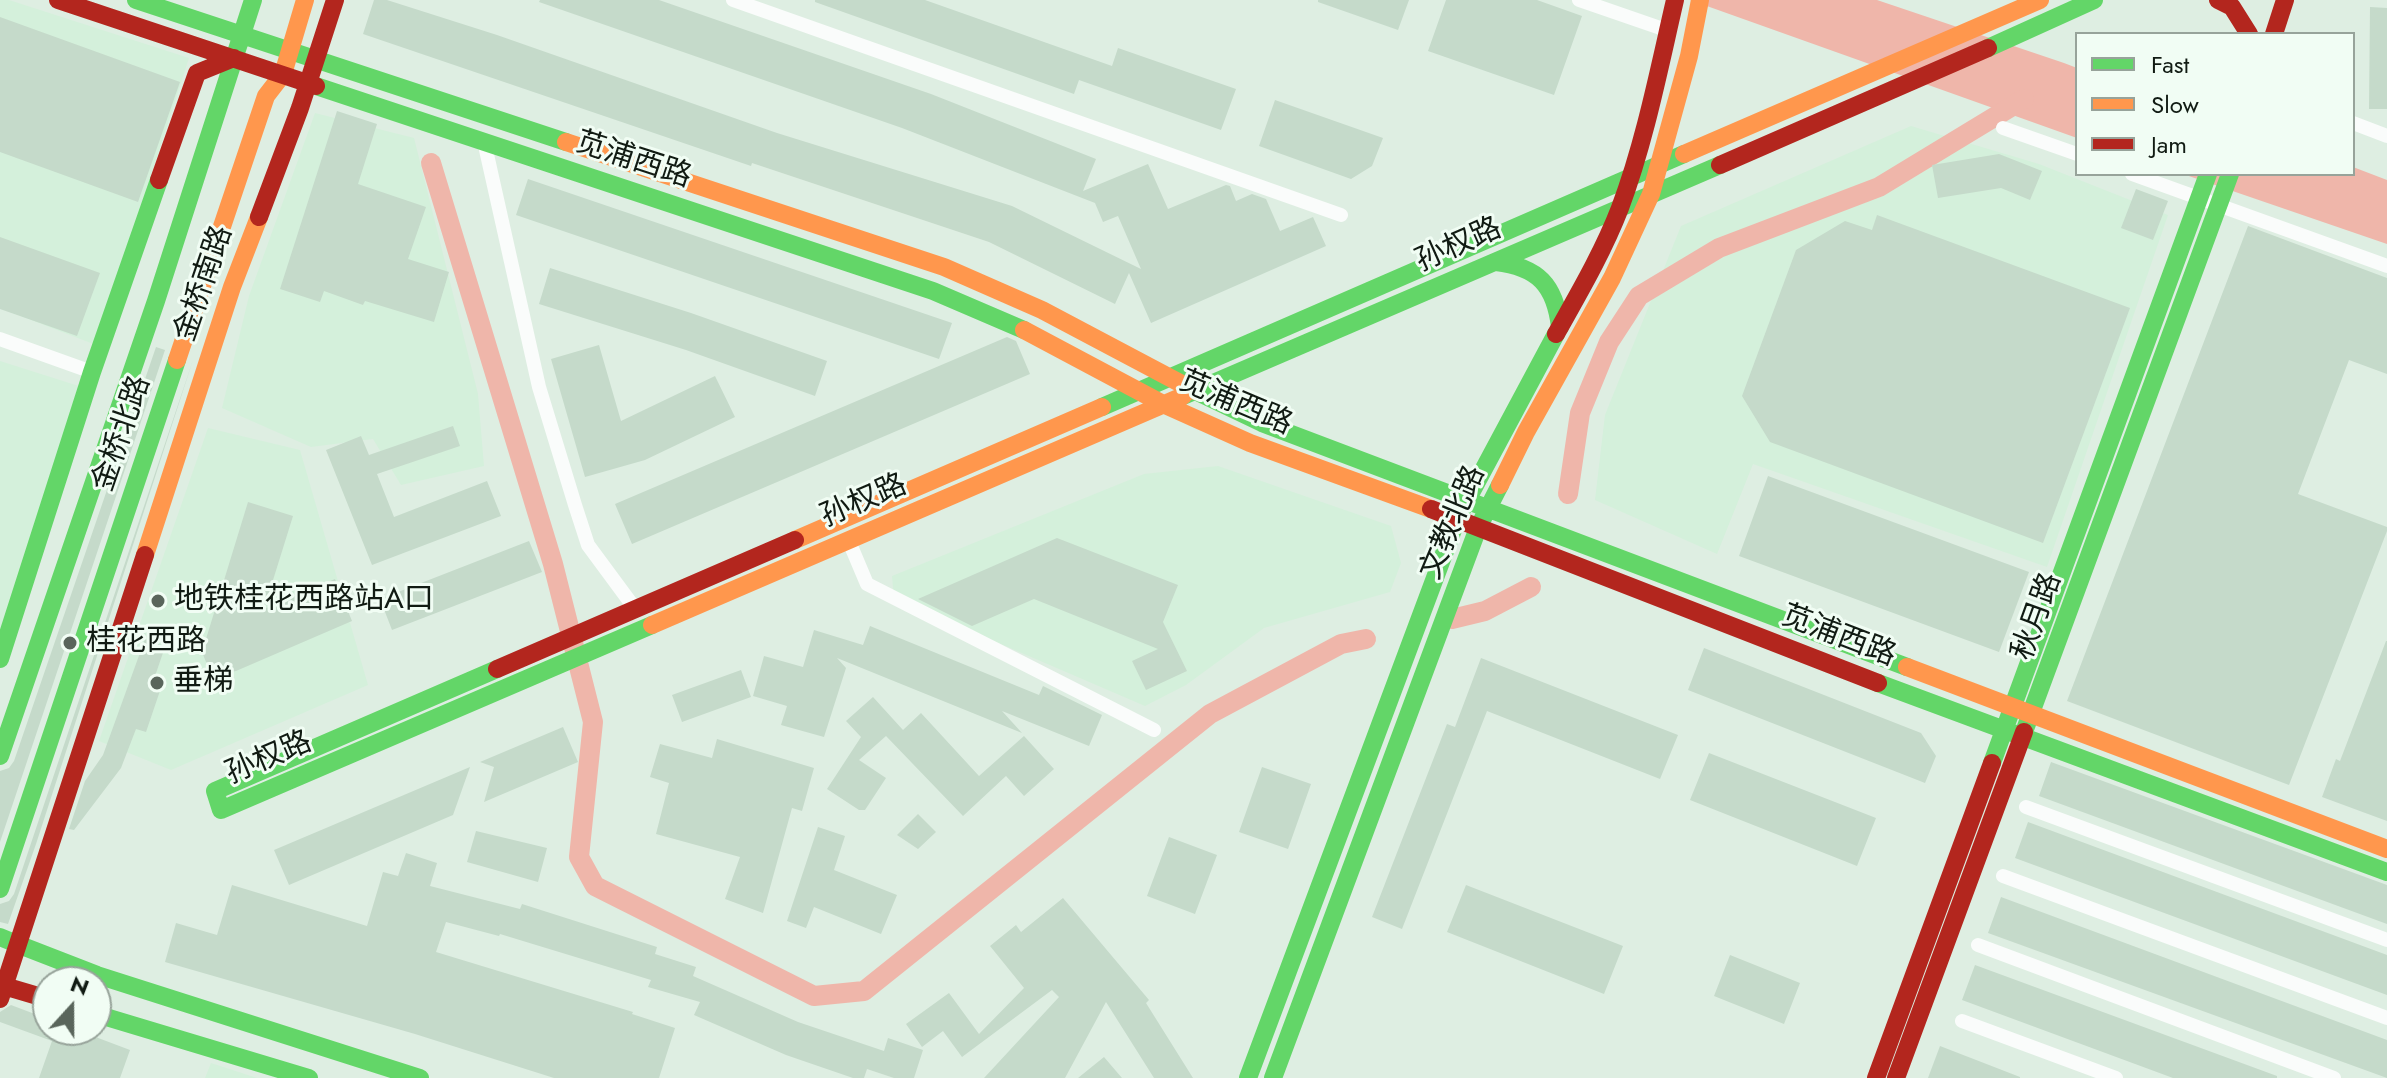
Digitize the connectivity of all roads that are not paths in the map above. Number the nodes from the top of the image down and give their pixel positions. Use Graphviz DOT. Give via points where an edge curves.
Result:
graph roads {
  1 [pos="58,0"];
  2 [pos="136,0"];
  3 [pos="253,0"];
  4 [pos="305,0"];
  5 [pos="335,0"];
  6 [pos="1579,0"];
  7 [pos="1700,0"];
  8 [pos="2000,0"];
  9 [pos="2040,0"];
  10 [pos="2094,0"];
  11 [pos="2218,0"];
  12 [pos="2285,0"];
  13 [pos="742,2"];
  14 [pos="2021,8"];
  15 [pos="1672,14"];
  16 [pos="2248,32"];
  17 [pos="2275,32"];
  18 [pos="241,34"];
  19 [pos="290,51"];
  20 [pos="234,58"];
  21 [pos="316,59"];
  22 [pos="283,74"];
  23 [pos="308,83"];
  24 [pos="2355,124"];
  25 [pos="2003,128"];
  26 [pos="2387,136"];
  27 [pos="484,141"];
  28 [pos="2075,153"];
  29 [pos="1661,165"];
  30 [pos="2138,176"];
  31 [pos="2207,176"];
  32 [pos="2229,176"];
  33 [pos="1630,178"];
  34 [pos="1651,194"];
  35 [pos="2200,198"];
  36 [pos="2220,205"];
  37 [pos="1620,207"];
  38 [pos="1341,215"];
  39 [pos="1492,262"];
  40 [pos="2387,266"];
  41 [pos="232,287"];
  42 [pos="189,327"];
  43 [pos="1560,327"];
  44 [pos="0,339"];
  45 [pos="92,372"];
  46 [pos="1170,379"];
  47 [pos="1138,391"];
  48 [pos="1196,391"];
  49 [pos="1163,404"];
  50 [pos="1467,498"];
  51 [pos="1488,506"];
  52 [pos="1457,519"];
  53 [pos="1478,528"];
  54 [pos="848,539"];
  55 [pos="636,610"];
  56 [pos="616,628"];
  57 [pos="554,656"];
  58 [pos="0,659"];
  59 [pos="2012,706"];
  60 [pos="2031,714"];
  61 [pos="1154,730"];
  62 [pos="2003,731"];
  63 [pos="2022,738"];
  64 [pos="0,756"];
  65 [pos="2026,807"];
  66 [pos="2387,849"];
  67 [pos="2387,872"];
  68 [pos="2003,876"];
  69 [pos="0,889"];
  70 [pos="8,940"];
  71 [pos="2387,940"];
  72 [pos="1978,945"];
  73 [pos="1,990"];
  74 [pos="32,996"];
  75 [pos="2387,1018"];
  76 [pos="112,1019"];
  77 [pos="1962,1021"];
  78 [pos="309,1078"];
  79 [pos="420,1078"];
  80 [pos="1248,1078"];
  81 [pos="1273,1078"];
  82 [pos="1876,1078"];
  83 [pos="1896,1078"];
  84 [pos="2116,1078"];
  85 [pos="2334,1078"];
  1 -- 20 [label="street, 苋浦西路"];
  2 -- 18 [label="street, 苋浦西路"];
  3 -- 18 [label="street, 金桥北路"];
  4 -- 19 [label="street, 金桥北路"];
  5 -- 21 [label="street, 金桥南路"];
  6 -- 15 [label="street"];
  7 -- 29 [label="street, 文教北路"];
  8 -- 14 [label="street"];
  9 -- 14 [label="street, 孙权路"];
  10 -- 34 [label="street, 孙权路"];
  11 -- 16 [label="street" via="2232,7"];
  12 -- 17 [label="street"];
  13 -- 38 [label="street"];
  14 -- 29 [label="street, 孙权路"];
  15 -- 33 [label="street, 文教北路"];
  18 -- 19 [label="street, 苋浦西路"];
  18 -- 20 [label="street, 金桥北路"];
  19 -- 21 [label="street, 苋浦西路"];
  19 -- 22 [label="street, 金桥北路"];
  20 -- 22 [label="street, 苋浦西路"];
  20 -- 45 [label="street, 金桥北路" via="197,73"];
  20 -- 64 [label="street, 金桥北路"];
  21 -- 23 [label="street, 金桥南路"];
  21 -- 46 [label="street, 苋浦西路" via="944,267 1042,310"];
  22 -- 23 [label="street, 苋浦西路"];
  22 -- 42 [label="street, 金桥北路" via="266,96"];
  23 -- 27 [label="street, 苋浦西路"];
  23 -- 41 [label="street, 金桥南路"];
  24 -- 26 [label="street"];
  25 -- 28 [label="street"];
  27 -- 47 [label="street, 苋浦西路" via="933,291 1031,333"];
  27 -- 55 [label="street" via="539,387 575,505 588,545"];
  29 -- 33 [label="street, 孙权路"];
  29 -- 34 [label="street, 文教北路"];
  30 -- 35 [label="street"];
  31 -- 35 [label="street, 秋月路"];
  32 -- 36 [label="street, 秋月路"];
  33 -- 37 [label="street, 文教北路"];
  33 -- 46 [label="street, 孙权路"];
  34 -- 37 [label="street, 孙权路"];
  34 -- 51 [label="street, 文教北路" via="1612,278"];
  35 -- 36 [label="street"];
  35 -- 59 [label="street, 秋月路"];
  36 -- 40 [label="street"];
  36 -- 60 [label="street, 秋月路"];
  37 -- 39 [label="street, 孙权路"];
  37 -- 43 [label="street, 文教北路"];
  39 -- 43 [label="street" via="1515,263 1535,272 1554,296"];
  39 -- 48 [label="street, 孙权路"];
  41 -- 42 [label="street"];
  41 -- 70 [label="street, 金桥南路"];
  42 -- 69 [label="street, 金桥北路"];
  43 -- 50 [label="street, 文教北路"];
  44 -- 45 [label="street"];
  45 -- 58 [label="street, 金桥北路"];
  46 -- 47 [label="street, 孙权路"];
  46 -- 48 [label="street, 苋浦西路"];
  47 -- 49 [label="street, 苋浦西路"];
  47 -- 55 [label="street, 孙权路"];
  48 -- 49 [label="street, 孙权路"];
  48 -- 50 [label="street, 苋浦西路" via="1262,423"];
  49 -- 52 [label="street, 苋浦西路" via="1250,443"];
  49 -- 54 [label="street, 孙权路"];
  50 -- 51 [label="street, 苋浦西路"];
  50 -- 52 [label="street, 文教北路"];
  51 -- 53 [label="street, 文教北路"];
  51 -- 59 [label="street, 苋浦西路"];
  52 -- 53 [label="street, 苋浦西路"];
  52 -- 80 [label="street, 文教北路"];
  53 -- 62 [label="street, 苋浦西路"];
  53 -- 81 [label="street, 文教北路"];
  54 -- 56 [label="street, 孙权路"];
  54 -- 61 [label="street" via="867,584"];
  55 -- 56 [label="street, 孙权路"];
  56 -- 57 [label="street, 孙权路"];
  57 -- 57 [label="street, 孙权路" via="215,791 221,810"];
  59 -- 60 [label="street, 苋浦西路"];
  59 -- 62 [label="street, 秋月路"];
  60 -- 63 [label="street, 秋月路"];
  60 -- 66 [label="street, 苋浦西路"];
  62 -- 63 [label="street, 苋浦西路"];
  62 -- 82 [label="street, 秋月路"];
  63 -- 67 [label="street, 苋浦西路"];
  63 -- 83 [label="street, 秋月路"];
  65 -- 71 [label="street"];
  68 -- 75 [label="street"];
  70 -- 73 [label="street, 金桥南路"];
  70 -- 79 [label="street" via="97,975"];
  72 -- 85 [label="street"];
  73 -- 74 [label="street"];
  76 -- 78 [label="street"];
  77 -- 84 [label="street"];
}
